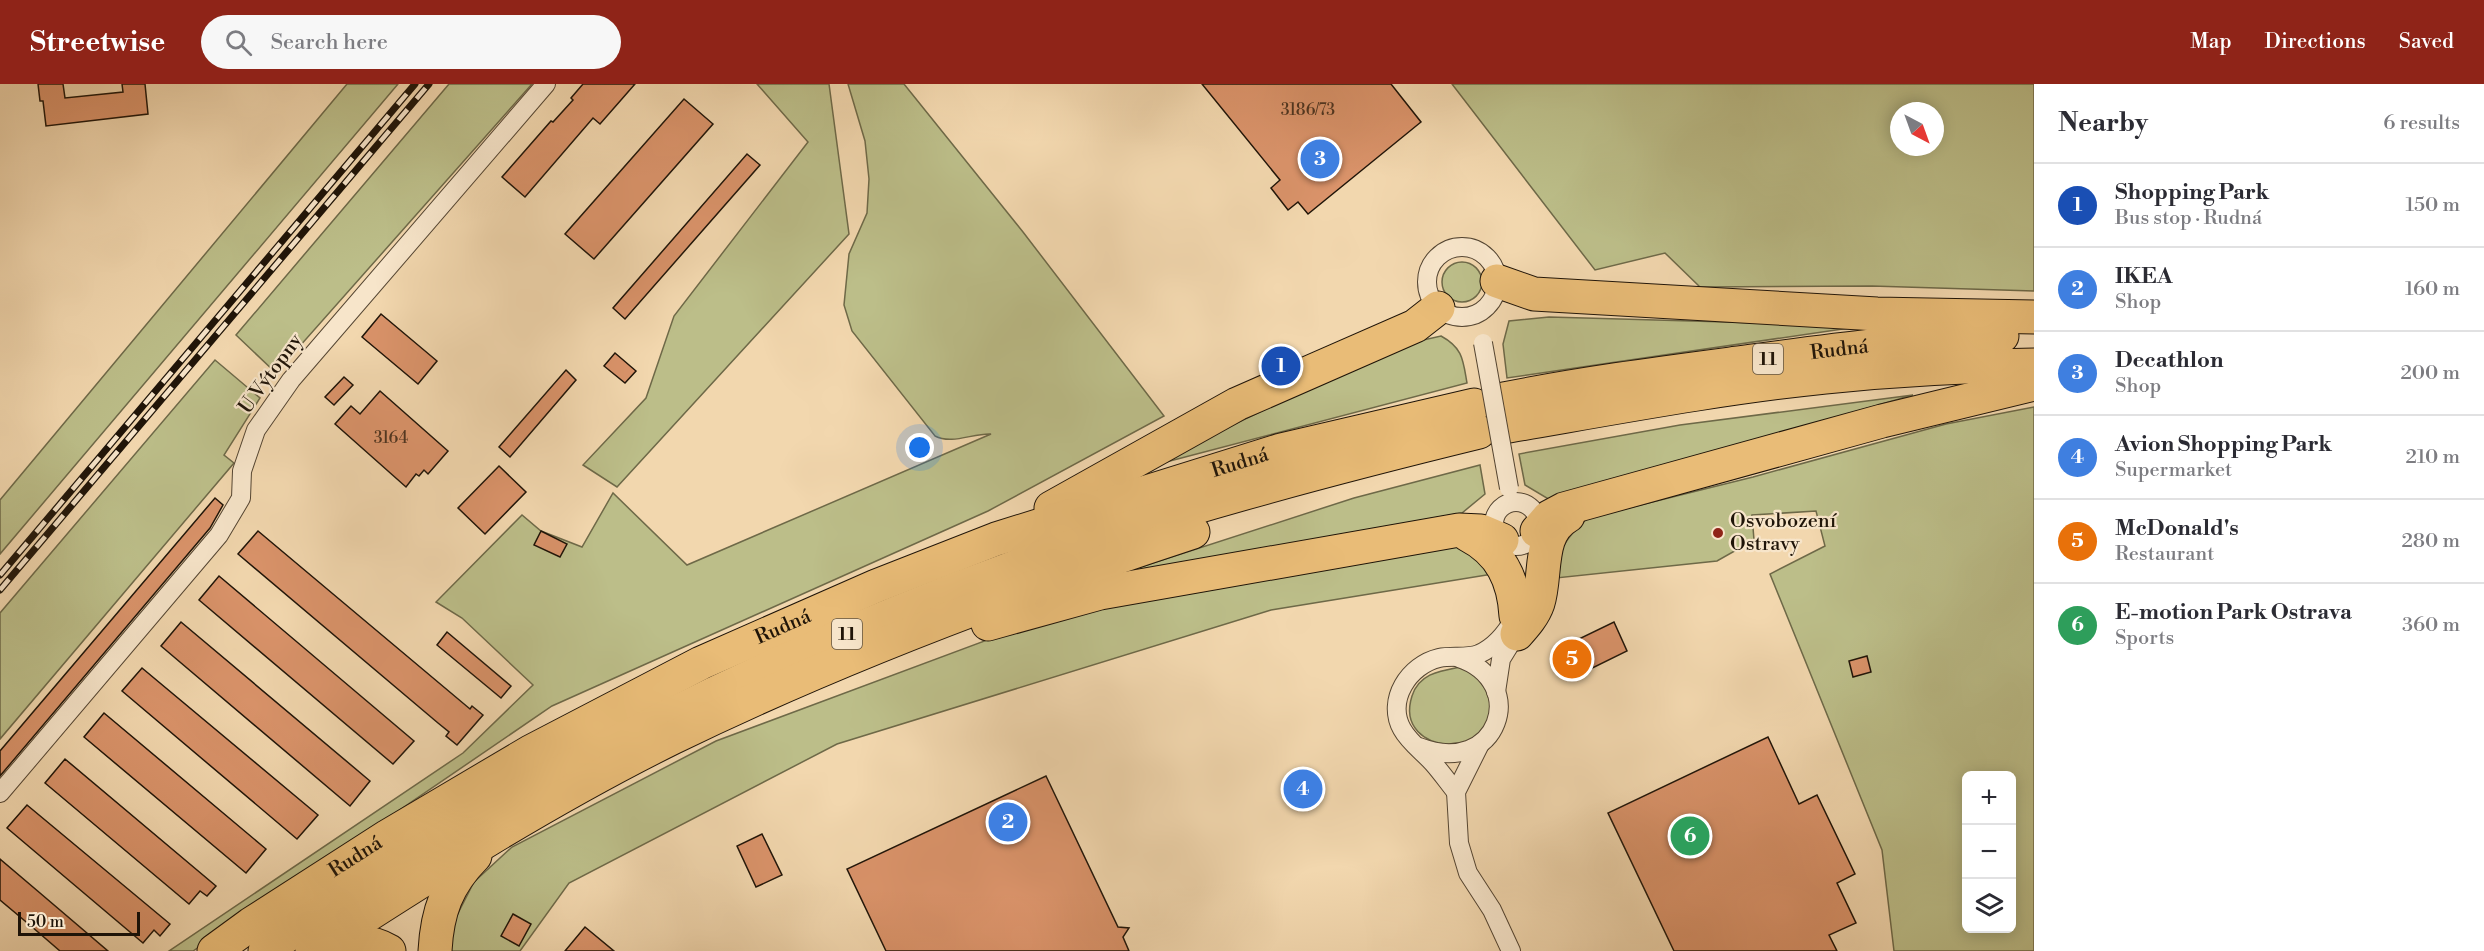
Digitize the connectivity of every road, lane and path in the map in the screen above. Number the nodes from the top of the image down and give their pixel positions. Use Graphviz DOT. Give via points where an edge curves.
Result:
graph roads {
  1 [pos="546,84"];
  2 [pos="1497,281"];
  3 [pos="1438,308"];
  4 [pos="1473,315"];
  5 [pos="2034,317"];
  6 [pos="2034,336"];
  7 [pos="2034,365"];
  8 [pos="2034,384"];
  9 [pos="1493,425"];
  10 [pos="1510,496"];
  11 [pos="1603,498"];
  12 [pos="1459,530"];
  13 [pos="996,539"];
  14 [pos="1520,539"];
  15 [pos="1516,625"];
  16 [pos="1458,658"];
  17 [pos="1496,692"];
  18 [pos="761,697"];
  19 [pos="1480,744"];
  20 [pos="1417,747"];
  21 [pos="1456,792"];
  22 [pos="0,793"];
  23 [pos="507,827"];
  24 [pos="214,951"];
  25 [pos="265,951"];
  26 [pos="312,951"];
  27 [pos="325,951"];
  28 [pos="389,951"];
  29 [pos="435,951"];
  30 [pos="1511,951"];
  1 -- 22 [label="street, U Výtopny" via="291,380 256,430 242,471 242,498 219,535"];
  2 -- 3 [label="street" via="1494,268 1480,252 1461,247 1447,250 1432,264 1427,277 1428,290"];
  2 -- 4 [label="street" via="1492,299"];
  2 -- 5 [label="highway" via="1534,294 1877,314"];
  3 -- 4 [label="street" via="1454,317"];
  3 -- 13 [label="highway" via="1415,326 1238,404"];
  4 -- 10 [label="street, bridge" via="1483,343"];
  6 -- 9 [label="highway, Rudná / 11" via="1972,337 1808,353 1560,387"];
  7 -- 9 [label="highway, Rudná / 11" via="1958,366 1824,377"];
  8 -- 11 [label="highway"];
  9 -- 13 [label="highway, Rudná / 11" via="1281,450"];
  9 -- 18 [label="highway" via="1400,465 1068,573 908,634"];
  9 -- 25 [label="highway, Rudná / 11" via="1328,469 1112,534 909,607 728,686 608,745 405,860"];
  10 -- 14 [label="street" via="1531,508 1538,518"];
  10 -- 14 [label="street" via="1495,521 1495,530"];
  11 -- 14 [label="highway" via="1555,512"];
  11 -- 15 [label="highway" via="1564,518 1557,527 1546,546 1538,604 1529,621"];
  12 -- 14 [label="highway"];
  12 -- 15 [label="highway" via="1489,548 1500,561 1515,593"];
  12 -- 18 [label="highway" via="1100,593 905,646"];
  13 -- 24 [label="highway, Rudná / 11" via="876,586 701,663 530,752 388,836"];
  14 -- 15 [label="street" via="1530,603"];
  15 -- 16 [label="street" via="1488,649"];
  15 -- 17 [label="street" via="1501,659"];
  16 -- 17 [label="street" via="1475,664"];
  16 -- 20 [label="street" via="1429,661 1401,688 1400,726"];
  17 -- 19 [label="street" via="1498,715 1489,736"];
  18 -- 23 [label="highway" via="672,738"];
  19 -- 20 [label="street" via="1459,753"];
  19 -- 21 [label="street"];
  20 -- 21 [label="street"];
  21 -- 30 [label="street" via="1463,861"];
  23 -- 26 [label="highway"];
  23 -- 29 [label="highway" via="467,864 450,886 440,910"];
  27 -- 28 [label="highway" via="361,942"];
}
